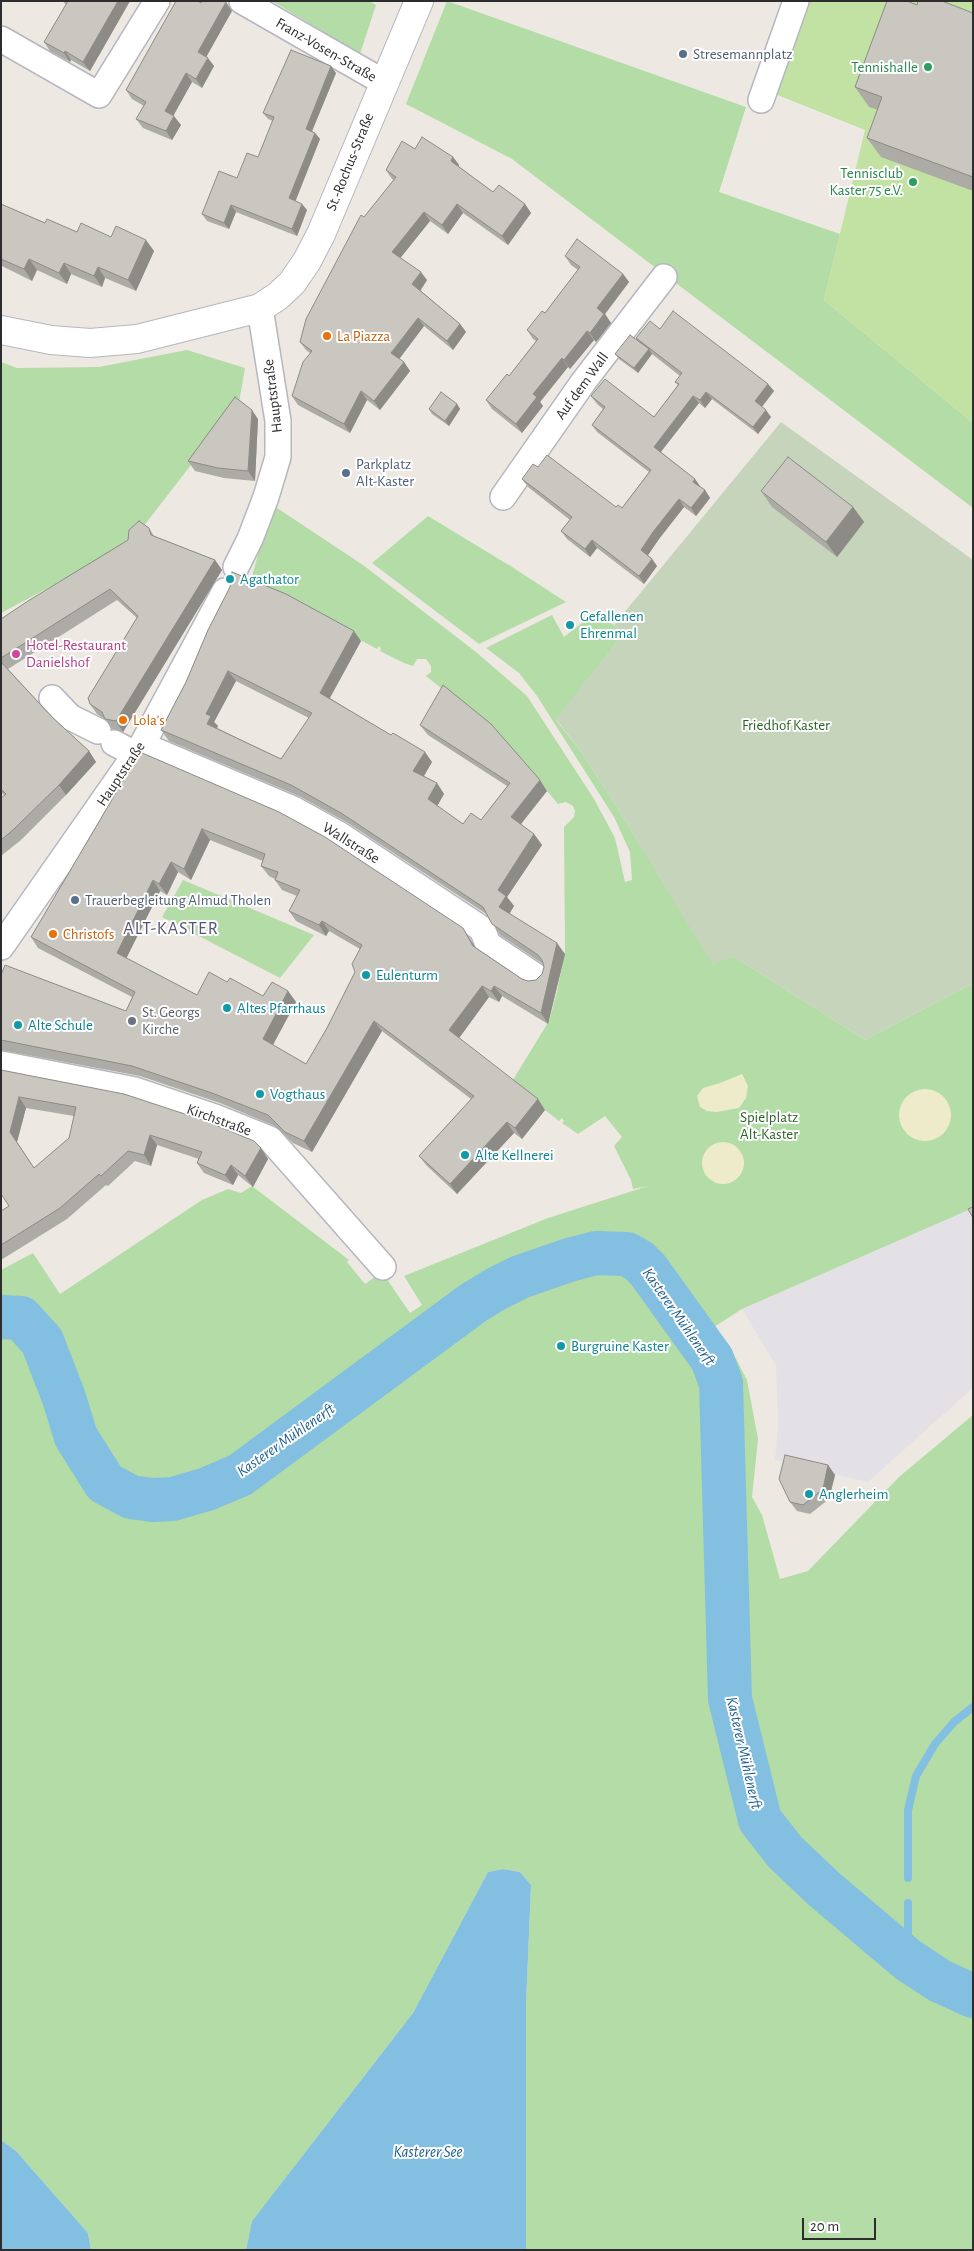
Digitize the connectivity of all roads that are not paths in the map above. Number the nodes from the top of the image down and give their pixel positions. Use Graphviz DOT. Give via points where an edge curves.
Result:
graph roads {
  1 [pos="157,1"];
  2 [pos="242,1"];
  3 [pos="419,1"];
  4 [pos="796,1"];
  5 [pos="1,39"];
  6 [pos="385,83"];
  7 [pos="761,100"];
  8 [pos="664,277"];
  9 [pos="260,308"];
  10 [pos="1,330"];
  11 [pos="503,497"];
  12 [pos="236,567"];
  13 [pos="225,591"];
  14 [pos="52,698"];
  15 [pos="122,743"];
  16 [pos="1,946"];
  17 [pos="537,977"];
  18 [pos="1,1064"];
  19 [pos="387,1271"];
  1 -- 5 [label="street" via="100,95"];
  2 -- 6 [label="street, Franz-Vosen-Straße"];
  3 -- 6 [label="street, St.-Rochus-Straße"];
  4 -- 7 [label="street"];
  6 -- 9 [label="street, St.-Rochus-Straße" via="307,260 292,283"];
  8 -- 11 [label="street, Auf dem Wall" via="584,381"];
  9 -- 10 [label="street" via="137,339 90,343 51,340"];
  9 -- 12 [label="street, Hauptstraße" via="278,421 278,457 250,539"];
  13 -- 15 [label="street, Hauptstraße"];
  14 -- 15 [label="street, Wallstraße" via="70,717"];
  15 -- 16 [label="street, Hauptstraße"];
  15 -- 17 [label="street, Wallstraße" via="293,809 340,834 482,928 488,944"];
  18 -- 19 [label="street, Kirchstraße" via="135,1090 270,1139"];
}
